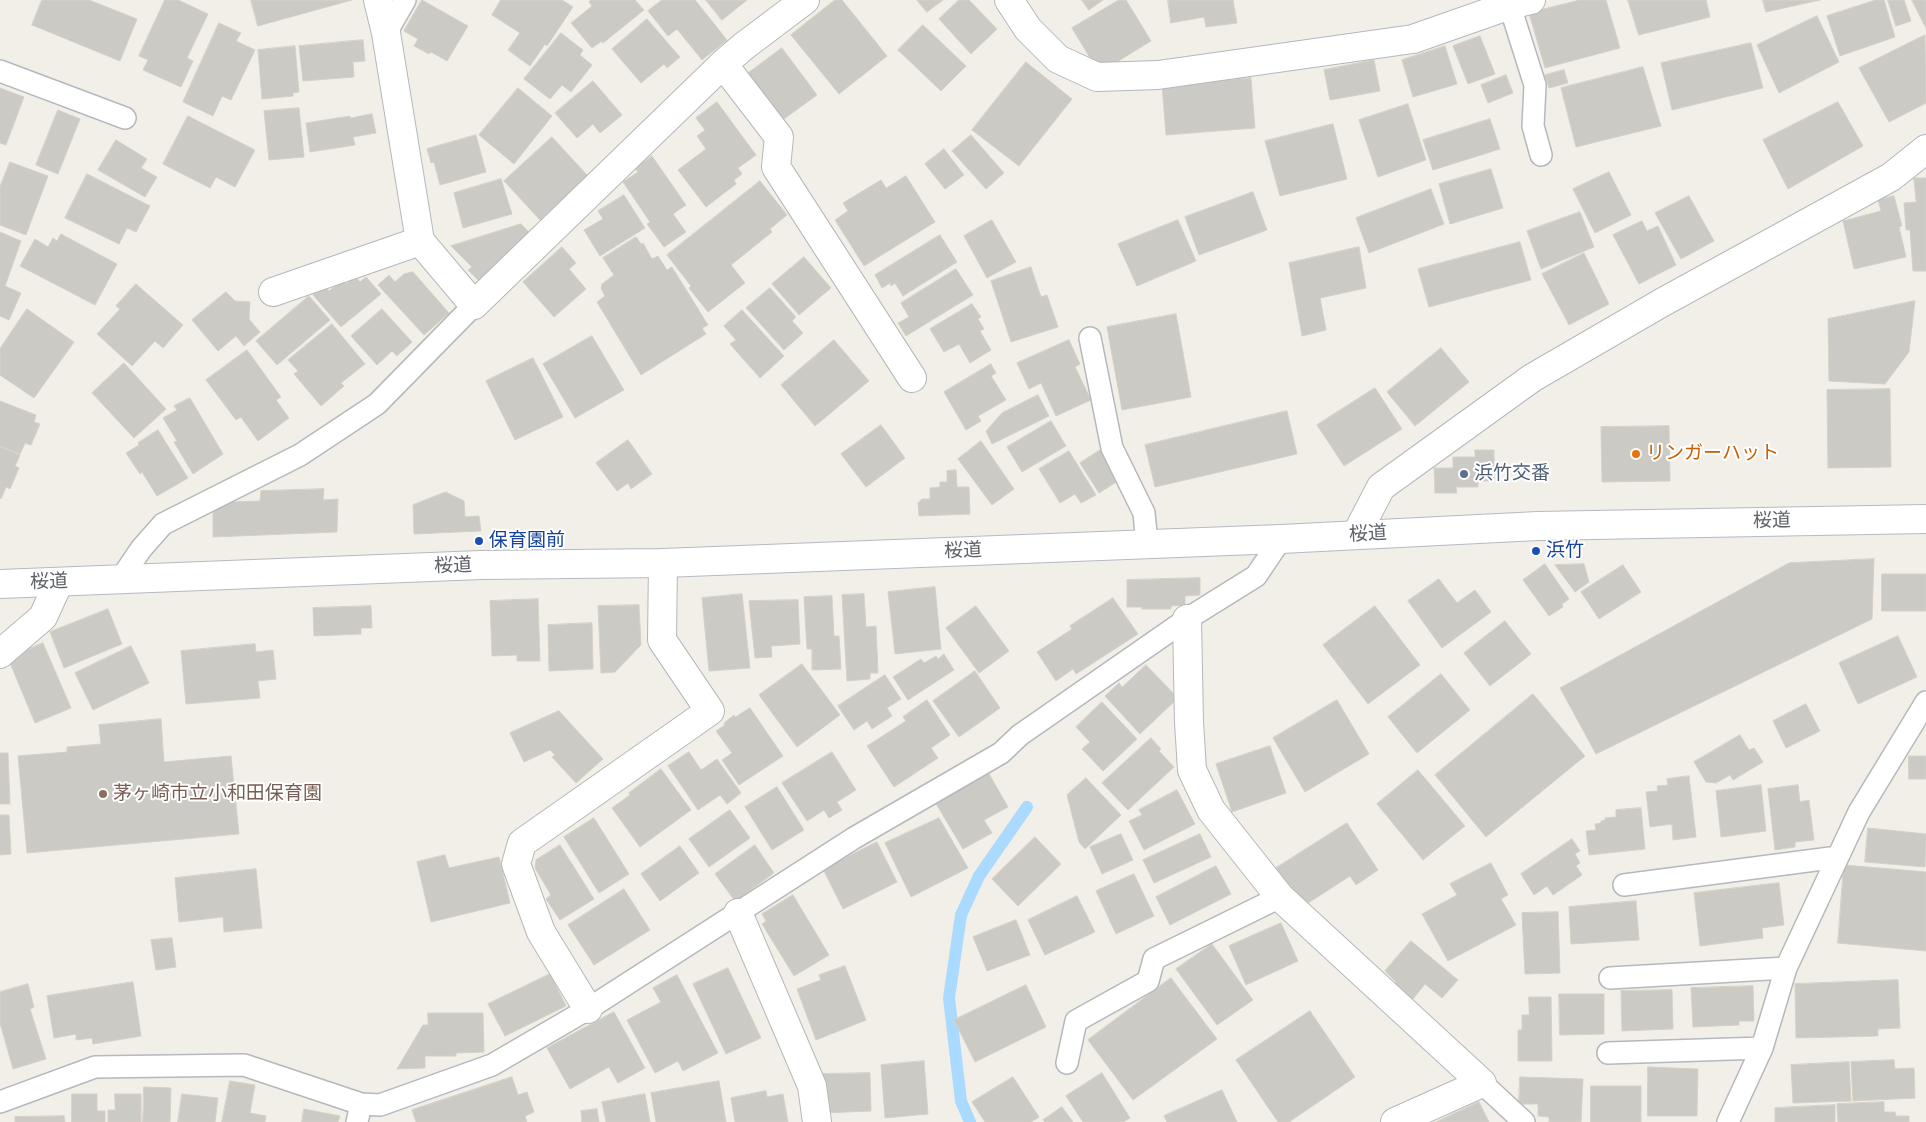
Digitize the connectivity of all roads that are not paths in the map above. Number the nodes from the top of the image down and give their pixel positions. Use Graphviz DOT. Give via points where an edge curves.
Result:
graph roads {
  1 [pos="378,0"];
  2 [pos="405,0"];
  3 [pos="805,0"];
  4 [pos="1009,0"];
  5 [pos="1516,2"];
  6 [pos="386,33"];
  7 [pos="723,64"];
  8 [pos="0,71"];
  9 [pos="125,118"];
  10 [pos="1926,149"];
  11 [pos="1541,155"];
  12 [pos="420,241"];
  13 [pos="273,292"];
  14 [pos="474,305"];
  15 [pos="1090,338"];
  16 [pos="912,378"];
  17 [pos="1926,518"];
  18 [pos="1356,535"];
  19 [pos="1281,538"];
  20 [pos="1147,544"];
  21 [pos="663,563"];
  22 [pos="120,580"];
  23 [pos="59,582"];
  24 [pos="0,584"];
  25 [pos="1187,619"];
  26 [pos="0,654"];
  27 [pos="1926,702"];
  28 [pos="1838,858"];
  29 [pos="1624,885"];
  30 [pos="1280,897"];
  31 [pos="738,914"];
  32 [pos="1786,968"];
  33 [pos="1610,978"];
  34 [pos="588,1008"];
  35 [pos="1762,1048"];
  36 [pos="1608,1053"];
  37 [pos="1067,1063"];
  38 [pos="1482,1083"];
  39 [pos="0,1102"];
  40 [pos="359,1113"];
  41 [pos="817,1122"];
  42 [pos="1395,1122"];
  43 [pos="1524,1122"];
  44 [pos="1728,1122"];
  1 -- 6 [label="street"];
  2 -- 6 [label="lane"];
  3 -- 7 [label="street"];
  4 -- 5 [label="street" via="1028,29 1058,59 1097,77 1158,74 1413,40"];
  5 -- 11 [label="lane" via="1535,85 1533,126"];
  6 -- 12 [label="street"];
  7 -- 14 [label="street"];
  7 -- 16 [label="street" via="779,137 776,167"];
  8 -- 9 [label="lane"];
  10 -- 18 [label="street" via="1891,177 1532,378 1381,487"];
  12 -- 13 [label="street"];
  12 -- 14 [label="street"];
  14 -- 22 [label="lane" via="377,404 300,455 163,524"];
  15 -- 20 [label="lane" via="1112,448 1144,513"];
  17 -- 18 [label="street, 桜道" via="1538,526"];
  18 -- 19 [label="street, 桜道"];
  19 -- 20 [label="street, 桜道"];
  19 -- 25 [label="lane" via="1256,576"];
  20 -- 21 [label="street, 桜道"];
  21 -- 22 [label="street, 桜道" via="481,565"];
  21 -- 34 [label="street" via="662,640 710,711 522,843 516,864 541,932"];
  22 -- 23 [label="street, 桜道"];
  23 -- 24 [label="street, 桜道"];
  23 -- 26 [label="street" via="43,617"];
  25 -- 30 [label="street" via="1192,770 1211,810"];
  25 -- 31 [label="lane" via="1020,735 1001,753 854,838"];
  27 -- 28 [label="lane" via="1859,812"];
  28 -- 29 [label="lane"];
  28 -- 32 [label="lane"];
  30 -- 37 [label="lane" via="1154,959 1148,981 1076,1021"];
  30 -- 38 [label="street"];
  31 -- 34 [label="lane"];
  31 -- 41 [label="street" via="812,1086"];
  32 -- 33 [label="lane"];
  32 -- 35 [label="lane"];
  34 -- 40 [label="lane" via="492,1065"];
  35 -- 36 [label="lane"];
  35 -- 44 [label="lane"];
  38 -- 42 [label="street"];
  38 -- 43 [label="lane"];
  39 -- 40 [label="lane" via="95,1067 244,1065"];
}
